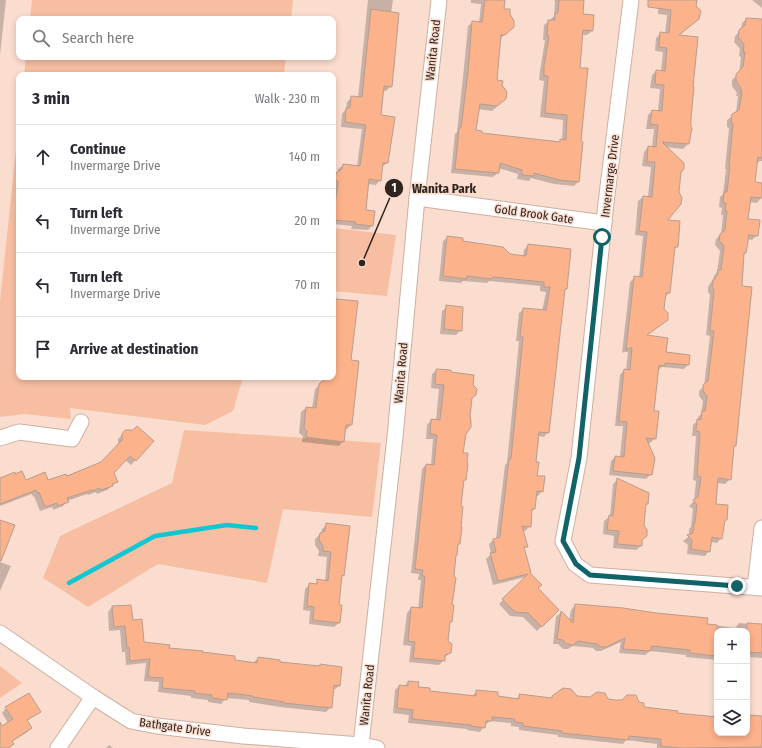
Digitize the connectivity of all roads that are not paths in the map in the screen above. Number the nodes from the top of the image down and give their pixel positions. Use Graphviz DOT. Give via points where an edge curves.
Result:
graph roads {
  1 [pos="438,0"];
  2 [pos="631,0"];
  3 [pos="417,198"];
  4 [pos="604,223"];
  5 [pos="82,422"];
  6 [pos="0,438"];
  7 [pos="762,528"];
  8 [pos="759,588"];
  9 [pos="0,633"];
  10 [pos="93,697"];
  11 [pos="243,742"];
  12 [pos="361,745"];
  13 [pos="58,748"];
  14 [pos="377,748"];
  1 -- 3 [label="street, Wanita Road"];
  2 -- 4 [label="street, Invermarge Drive"];
  3 -- 4 [label="street, Gold Brook Gate"];
  3 -- 12 [label="street, Wanita Road" via="395,437"];
  4 -- 8 [label="street, Invermarge Drive" via="579,458 563,541 576,564 590,575"];
  5 -- 6 [label="street" via="72,439 19,432"];
  7 -- 8 [label="street"];
  9 -- 10 [label="street, Bathgate Drive"];
  10 -- 11 [label="street, Bathgate Drive" via="131,721"];
  10 -- 13 [label="street"];
  11 -- 12 [label="street, Bathgate Drive"];
  12 -- 14 [label="street, Bathgate Drive"];
}
